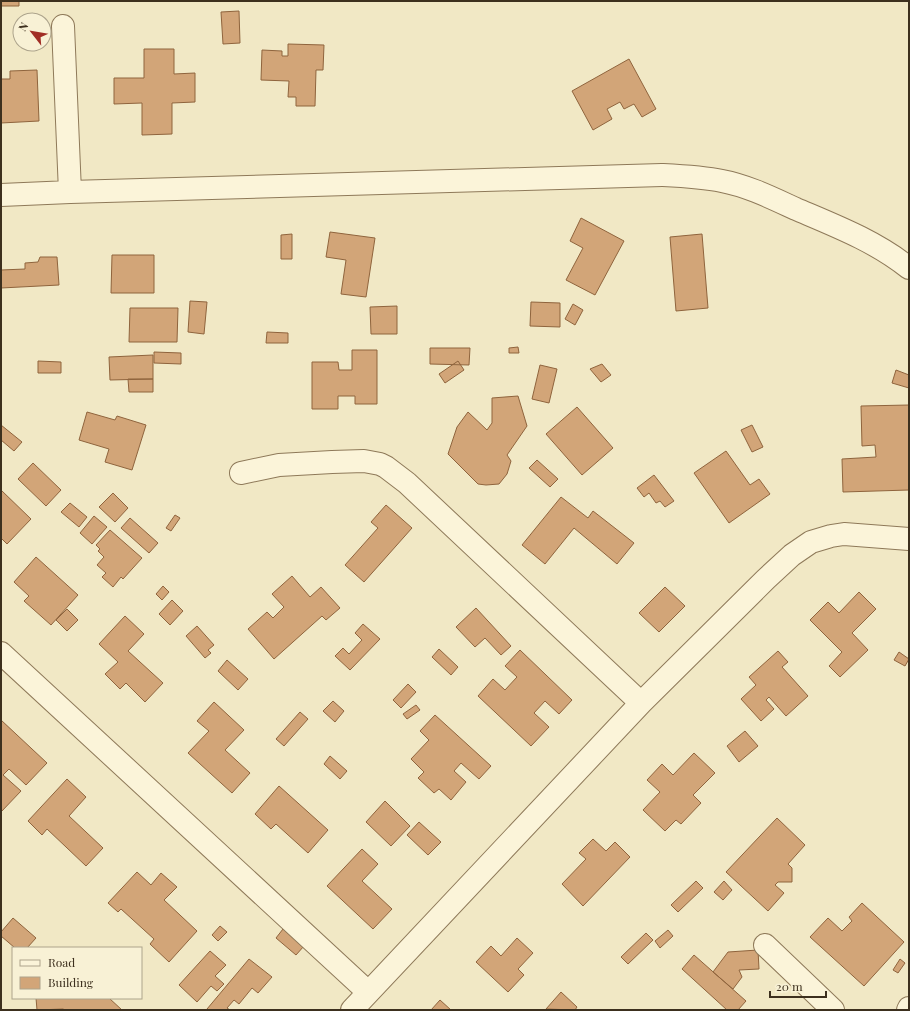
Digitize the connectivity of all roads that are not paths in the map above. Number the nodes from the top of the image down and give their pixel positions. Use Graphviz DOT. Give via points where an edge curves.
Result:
graph roads {
  1 [pos="63,26"];
  2 [pos="70,192"];
  3 [pos="1,195"];
  4 [pos="909,268"];
  5 [pos="241,473"];
  6 [pos="909,539"];
  7 [pos="1,653"];
  8 [pos="641,703"];
  9 [pos="765,945"];
  10 [pos="368,992"];
  11 [pos="352,1010"];
  12 [pos="832,1010"];
  1 -- 2 [label="street"];
  2 -- 3 [label="street"];
  2 -- 4 [label="street" via="689,176 750,188 878,245"];
  5 -- 8 [label="street" via="279,465 332,462 364,461 386,466"];
  6 -- 8 [label="street" via="844,534 811,542 792,555 766,579"];
  7 -- 10 [label="street"];
  8 -- 10 [label="street"];
  9 -- 12 [label="street"];
  10 -- 11 [label="street"];
}
